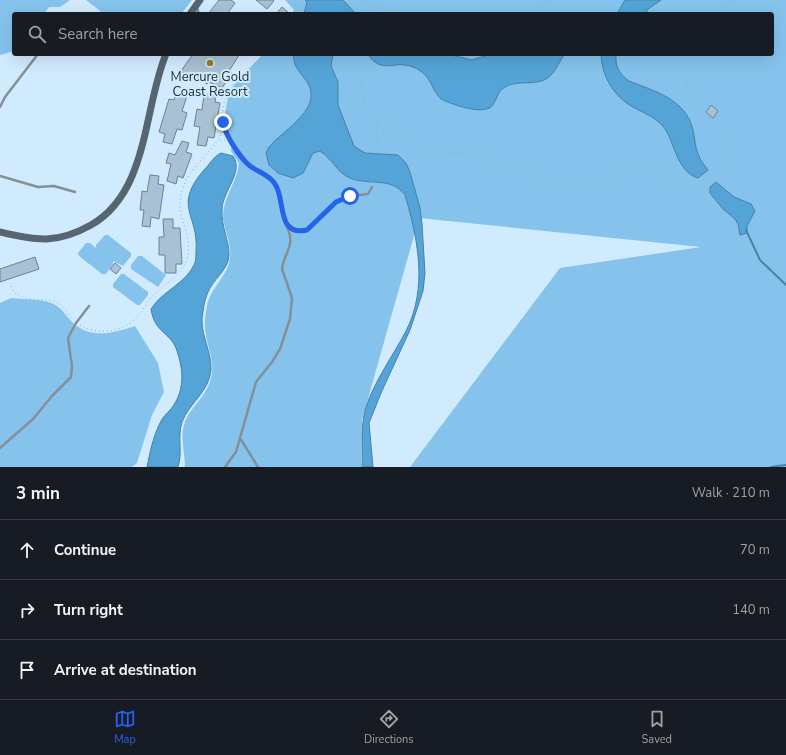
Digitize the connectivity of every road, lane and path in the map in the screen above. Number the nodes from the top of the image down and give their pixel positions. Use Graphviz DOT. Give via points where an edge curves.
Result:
graph roads {
  1 [pos="295,0"];
  2 [pos="361,0"];
  3 [pos="549,0"];
  4 [pos="732,0"];
  5 [pos="198,3"];
  6 [pos="191,12"];
  7 [pos="297,12"];
  8 [pos="390,12"];
  9 [pos="535,12"];
  10 [pos="723,12"];
  11 [pos="36,56"];
  12 [pos="165,56"];
  13 [pos="265,56"];
  14 [pos="702,56"];
  15 [pos="361,85"];
  16 [pos="0,107"];
  17 [pos="376,120"];
  18 [pos="224,128"];
  19 [pos="394,132"];
  20 [pos="218,141"];
  21 [pos="377,141"];
  22 [pos="232,142"];
  23 [pos="0,176"];
  24 [pos="372,186"];
  25 [pos="75,192"];
  26 [pos="284,221"];
  27 [pos="307,230"];
  28 [pos="0,232"];
  29 [pos="290,248"];
  30 [pos="11,286"];
  31 [pos="89,306"];
  32 [pos="76,322"];
  33 [pos="240,438"];
  34 [pos="0,448"];
  35 [pos="245,449"];
  36 [pos="236,452"];
  37 [pos="258,466"];
  38 [pos="225,467"];
  1 -- 7 [label="path"];
  2 -- 8 [label="path" via="372,7"];
  3 -- 9 [label="path"];
  4 -- 10 [label="path"];
  5 -- 6 [label="street"];
  11 -- 16 [label="lane"];
  12 -- 28 [label="street" via="136,166 122,196 110,211 96,222 67,236 40,239"];
  13 -- 18 [label="path" via="240,75 228,90 222,113"];
  14 -- 19 [label="path" via="687,84 687,90 697,106 730,142 734,156 704,183 688,190 678,188 652,167 644,164 636,164 608,178 545,181 517,164 487,163 466,152 429,154"];
  15 -- 15 [label="path" via="367,73 363,68 358,72"];
  15 -- 17 [label="path" via="368,112"];
  17 -- 19 [label="path"];
  17 -- 21 [label="path"];
  18 -- 20 [label="path"];
  18 -- 22 [label="path"];
  19 -- 21 [label="path" via="384,133"];
  20 -- 22 [label="path" via="224,139"];
  20 -- 32 [label="path" via="191,173 180,196 180,209 189,249 187,260 181,270 173,280 154,294 137,317 117,330 95,331"];
  21 -- 24 [label="path"];
  22 -- 26 [label="lane" via="250,166 275,183 279,191"];
  23 -- 25 [label="lane" via="38,187 54,186"];
  24 -- 27 [label="lane" via="368,194 350,196 336,202"];
  26 -- 27 [label="lane" via="296,230"];
  26 -- 29 [label="lane" via="291,237"];
  27 -- 29 [label="path"];
  29 -- 33 [label="lane" via="282,269 292,298 290,319 280,349 256,382"];
  30 -- 32 [label="path" via="17,295 26,299 59,303"];
  31 -- 32 [label="lane"];
  32 -- 34 [label="lane" via="69,334 68,342 71,377 33,419"];
  33 -- 35 [label="lane"];
  33 -- 36 [label="lane"];
  35 -- 36 [label="lane" via="240,448"];
  35 -- 37 [label="lane"];
  36 -- 38 [label="lane"];
}
